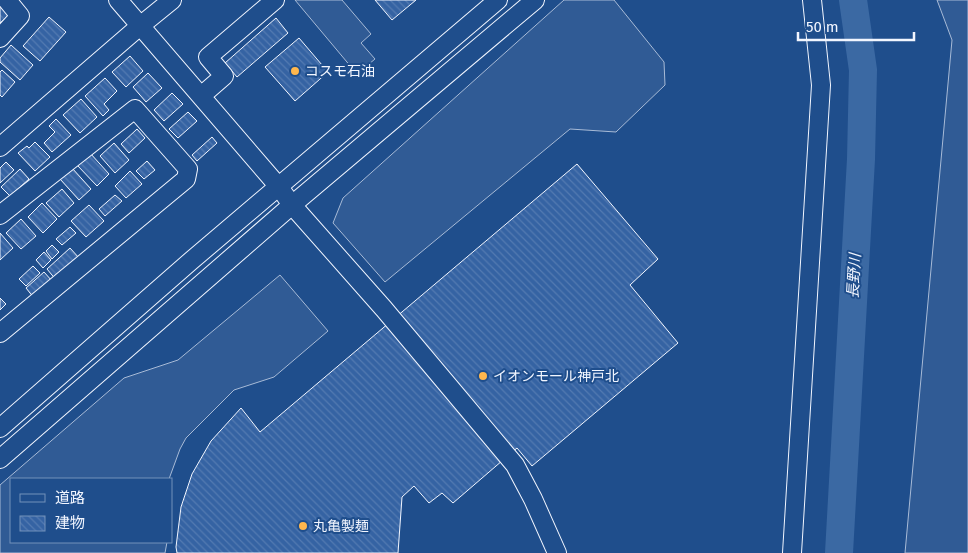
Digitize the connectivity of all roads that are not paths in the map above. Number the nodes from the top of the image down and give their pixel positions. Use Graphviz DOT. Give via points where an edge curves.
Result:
graph roads {
  1 [pos="7,0"];
  2 [pos="118,0"];
  3 [pos="172,0"];
  4 [pos="275,0"];
  5 [pos="498,0"];
  6 [pos="535,0"];
  7 [pos="812,0"];
  8 [pos="140,26"];
  9 [pos="0,38"];
  10 [pos="201,96"];
  11 [pos="0,147"];
  12 [pos="279,187"];
  13 [pos="292,205"];
  14 [pos="0,215"];
  15 [pos="0,333"];
  16 [pos="0,428"];
  17 [pos="0,459"];
  18 [pos="557,553"];
  19 [pos="792,553"];
  1 -- 9 [label="street" via="20,16"];
  2 -- 8 [label="street"];
  3 -- 8 [label="street"];
  4 -- 10 [label="street" via="208,57 224,76"];
  5 -- 12 [label="street"];
  6 -- 13 [label="street"];
  7 -- 19 [label="street" via="821,85"];
  8 -- 10 [label="street"];
  8 -- 11 [label="street"];
  10 -- 12 [label="street"];
  12 -- 13 [label="street"];
  12 -- 16 [label="street"];
  13 -- 17 [label="street"];
  13 -- 18 [label="street" via="515,464"];
  14 -- 15 [label="street" via="135,109 188,168 186,179"];
}
